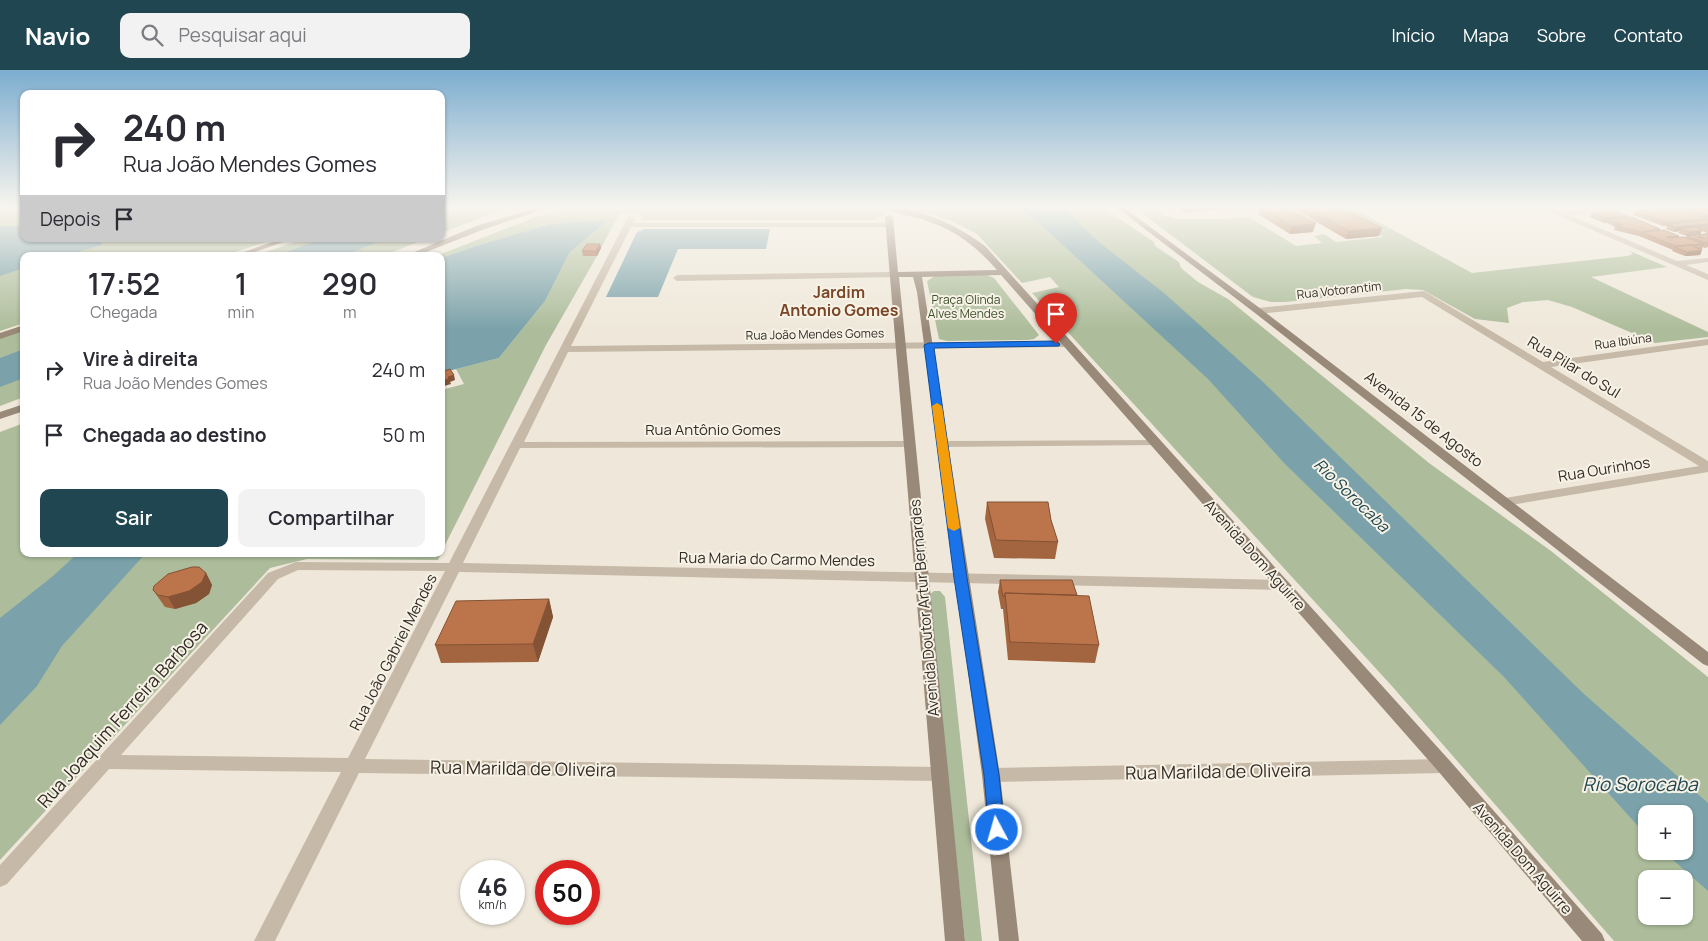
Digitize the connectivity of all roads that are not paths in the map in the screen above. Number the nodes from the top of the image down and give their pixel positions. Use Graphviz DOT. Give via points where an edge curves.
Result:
graph roads {
  1 [pos="262,248"];
  2 [pos="616,248"];
  3 [pos="891,248"];
  4 [pos="982,248"];
  5 [pos="1173,248"];
  6 [pos="1638,248"];
  7 [pos="248,252"];
  8 [pos="1708,260"];
  9 [pos="1676,264"];
  10 [pos="1002,272"];
  11 [pos="894,275"];
  12 [pos="917,275"];
  13 [pos="1708,277"];
  14 [pos="677,278"];
  15 [pos="1424,294"];
  16 [pos="1258,311"];
  17 [pos="20,329"];
  18 [pos="0,336"];
  19 [pos="1708,342"];
  20 [pos="1066,344"];
  21 [pos="929,345"];
  22 [pos="900,346"];
  23 [pos="565,349"];
  24 [pos="1541,365"];
  25 [pos="20,408"];
  26 [pos="0,416"];
  27 [pos="1155,443"];
  28 [pos="909,444"];
  29 [pos="942,444"];
  30 [pos="516,445"];
  31 [pos="1708,467"];
  32 [pos="1505,502"];
  33 [pos="454,567"];
  34 [pos="273,576"];
  35 [pos="921,578"];
  36 [pos="961,578"];
  37 [pos="1283,585"];
  38 [pos="1708,660"];
  39 [pos="107,762"];
  40 [pos="353,766"];
  41 [pos="1444,766"];
  42 [pos="939,774"];
  43 [pos="991,775"];
  44 [pos="0,878"];
  45 [pos="264,941"];
  46 [pos="954,941"];
  47 [pos="1009,941"];
  48 [pos="1594,941"];
  1 -- 7 [label="main road"];
  2 -- 23 [label="street, Rua João Gabriel Mendes"];
  3 -- 11 [label="main road, Avenida Doutor Artur Bernardes"];
  4 -- 10 [label="main road, Avenida Dom Aguirre"];
  5 -- 16 [label="main road, Avenida 15 de Agosto"];
  6 -- 9 [label="street"];
  8 -- 9 [label="street"];
  9 -- 13 [label="street"];
  10 -- 12 [label="main road"];
  10 -- 20 [label="main road, Avenida Dom Aguirre"];
  11 -- 12 [label="main road"];
  11 -- 14 [label="street"];
  11 -- 22 [label="main road, Avenida Doutor Artur Bernardes"];
  12 -- 21 [label="main road"];
  15 -- 16 [label="street, Rua Votorantim"];
  15 -- 24 [label="street, Rua Pilar do Sul"];
  16 -- 32 [label="main road, Avenida 15 de Agosto"];
  17 -- 18 [label="main road"];
  19 -- 24 [label="street, Rua Ibiúna"];
  20 -- 21 [label="street, Rua João Mendes Gomes"];
  20 -- 27 [label="main road, Avenida Dom Aguirre"];
  21 -- 22 [label="street, Rua João Mendes Gomes"];
  21 -- 29 [label="main road"];
  22 -- 23 [label="street, Rua João Mendes Gomes"];
  22 -- 28 [label="main road, Avenida Doutor Artur Bernardes"];
  23 -- 30 [label="street, Rua João Gabriel Mendes"];
  24 -- 31 [label="street, Rua Pilar do Sul"];
  25 -- 26 [label="main road"];
  27 -- 29 [label="street"];
  27 -- 37 [label="main road, Avenida Dom Aguirre"];
  28 -- 30 [label="street, Rua Antônio Gomes"];
  28 -- 35 [label="main road, Avenida Doutor Artur Bernardes"];
  29 -- 36 [label="main road"];
  30 -- 33 [label="street, Rua João Gabriel Mendes"];
  31 -- 32 [label="street, Rua Ourinhos"];
  32 -- 38 [label="main road, Avenida 15 de Agosto"];
  33 -- 34 [label="street, Rua Maria do Carmo Mendes" via="296,566"];
  33 -- 35 [label="street, Rua Maria do Carmo Mendes"];
  33 -- 40 [label="street, Rua João Gabriel Mendes"];
  34 -- 39 [label="street, Rua Joaquim Ferreira Barbosa"];
  35 -- 36 [label="street, Rua Maria do Carmo Mendes"];
  35 -- 42 [label="main road, Avenida Doutor Artur Bernardes"];
  36 -- 37 [label="street, Rua Maria do Carmo Mendes"];
  36 -- 43 [label="main road"];
  37 -- 41 [label="main road, Avenida Dom Aguirre"];
  39 -- 40 [label="street, Rua Marilda de Oliveira"];
  39 -- 44 [label="street, Rua Joaquim Ferreira Barbosa"];
  40 -- 42 [label="street, Rua Marilda de Oliveira"];
  40 -- 45 [label="street, Rua João Gabriel Mendes"];
  41 -- 43 [label="street, Rua Marilda de Oliveira"];
  41 -- 48 [label="main road, Avenida Dom Aguirre"];
  42 -- 46 [label="main road, Avenida Doutor Artur Bernardes"];
  43 -- 47 [label="main road"];
}
